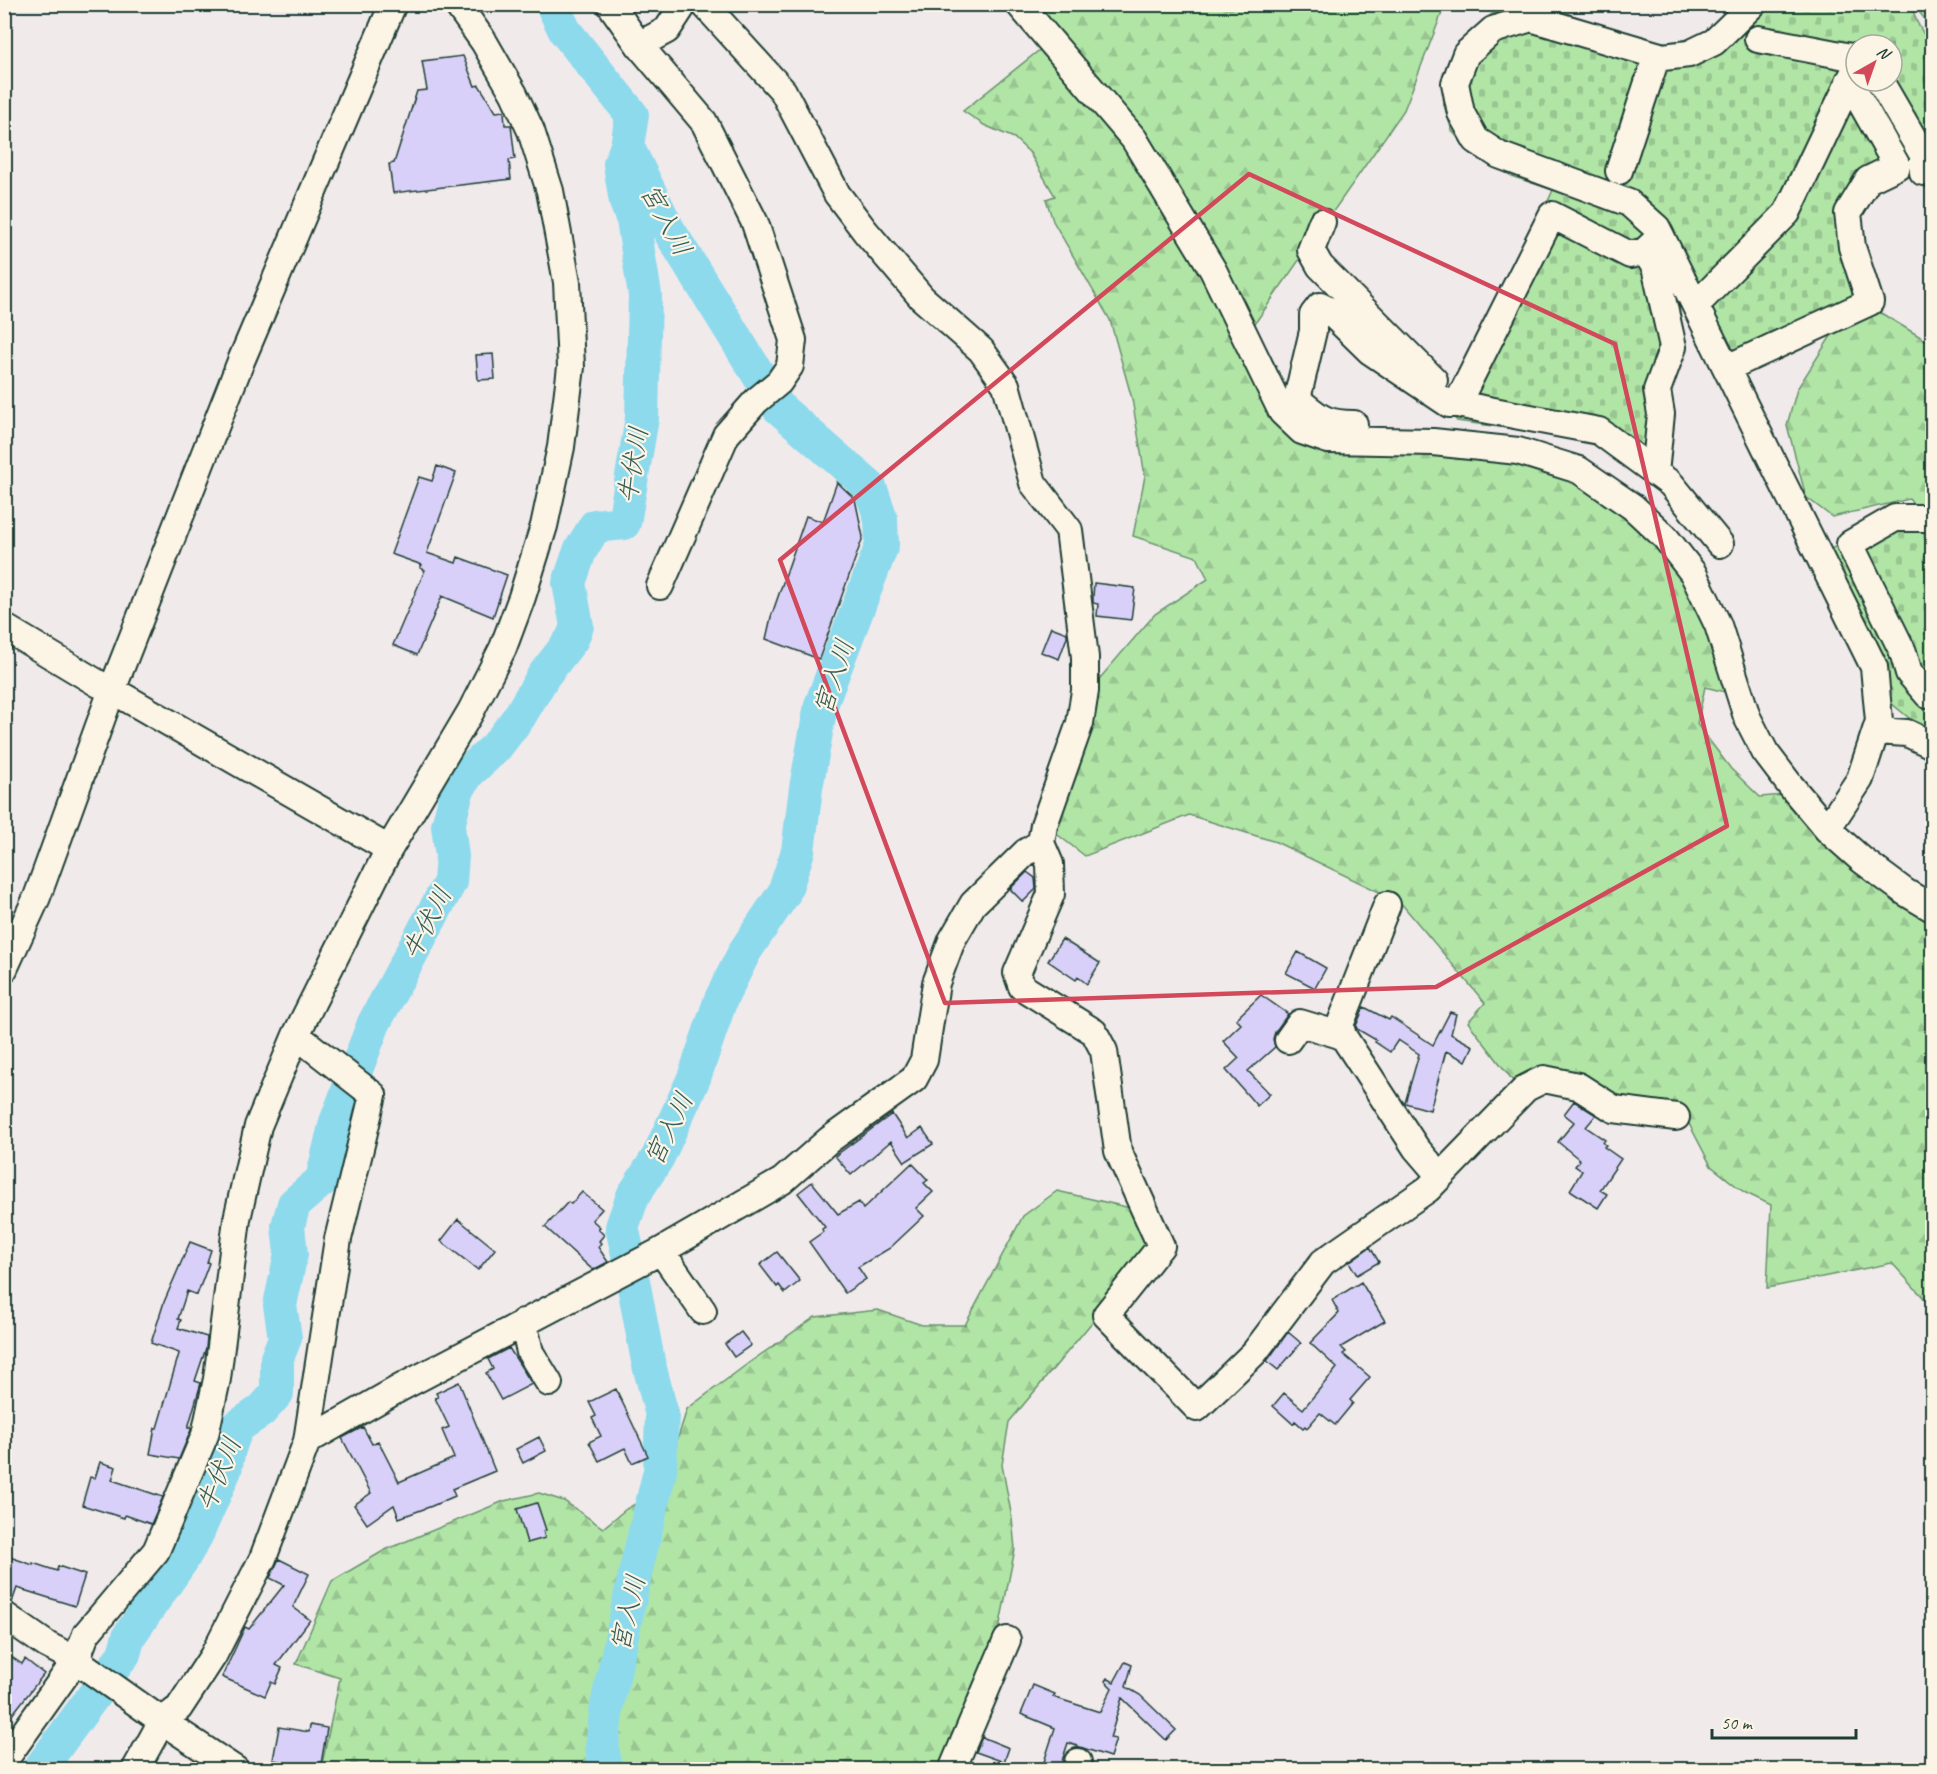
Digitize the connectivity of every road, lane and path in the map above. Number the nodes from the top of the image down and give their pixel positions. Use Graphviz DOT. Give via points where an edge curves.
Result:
graph roads {
  1 [pos="393,4"];
  2 [pos="457,4"];
  3 [pos="610,4"];
  4 [pos="684,4"];
  5 [pos="704,4"];
  6 [pos="1019,4"];
  7 [pos="1754,4"];
  8 [pos="1758,39"];
  9 [pos="639,45"];
  10 [pos="1657,55"];
  11 [pos="1844,66"];
  12 [pos="1844,90"];
  13 [pos="1865,93"];
  14 [pos="1887,93"];
  15 [pos="1620,171"];
  16 [pos="1923,172"];
  17 [pos="1322,222"];
  18 [pos="1653,243"];
  19 [pos="1696,305"];
  20 [pos="1727,368"];
  21 [pos="1457,404"];
  22 [pos="1432,426"];
  23 [pos="1655,473"];
  24 [pos="1930,521"];
  25 [pos="1720,543"];
  26 [pos="660,586"];
  27 [pos="4,627"];
  28 [pos="112,690"];
  29 [pos="1931,695"];
  30 [pos="1876,731"];
  31 [pos="1932,745"];
  32 [pos="1827,828"];
  33 [pos="1041,843"];
  34 [pos="389,849"];
  35 [pos="1387,905"];
  36 [pos="1932,908"];
  37 [pos="4,969"];
  38 [pos="296,1035"];
  39 [pos="1343,1036"];
  40 [pos="1288,1040"];
  41 [pos="1676,1117"];
  42 [pos="1440,1176"];
  43 [pos="661,1251"];
  44 [pos="704,1311"];
  45 [pos="523,1322"];
  46 [pos="549,1383"];
  47 [pos="307,1441"];
  48 [pos="4,1615"];
  49 [pos="1007,1640"];
  50 [pos="76,1660"];
  51 [pos="162,1721"];
  52 [pos="4,1761"];
  53 [pos="135,1770"];
  54 [pos="236,1770"];
  55 [pos="952,1770"];
  1 -- 28 [label="street" via="241,362"];
  2 -- 34 [label="street" via="514,94 550,190 567,282 571,368 561,447 544,526 503,648 471,711"];
  3 -- 9 [label="street"];
  4 -- 9 [label="street" via="667,30"];
  5 -- 33 [label="street" via="783,91 837,194 865,231 922,298 981,350 1006,385 1033,483 1069,530 1085,657 1084,692 1080,723"];
  6 -- 32 [label="street" via="1134,139 1213,270 1282,412 1302,431 1328,440 1433,442 1518,451 1579,470 1633,507 1665,537 1693,573 1718,625 1747,717 1765,752"];
  7 -- 10 [label="street" via="1714,42 1689,54"];
  8 -- 11 [label="street"];
  9 -- 26 [label="street" via="704,122 755,223 793,340 790,366 779,382 726,435"];
  10 -- 15 [label="street"];
  10 -- 18 [label="street" via="1531,18 1493,30 1466,54 1455,83 1461,113 1476,140 1499,154 1629,203 1657,228"];
  12 -- 19 [label="street" via="1787,213"];
  13 -- 20 [label="street" via="1897,166 1868,180 1848,213 1852,247 1870,302"];
  14 -- 16 [label="street" via="1923,155"];
  17 -- 21 [label="street" via="1311,250 1320,266"];
  18 -- 19 [label="street"];
  18 -- 21 [label="street" via="1630,255 1552,215"];
  18 -- 23 [label="street" via="1673,348 1657,390 1661,414"];
  19 -- 20 [label="street"];
  20 -- 30 [label="street" via="1874,667 1879,722"];
  21 -- 22 [label="street" via="1449,404 1370,351 1320,306 1313,315 1297,399 1335,424"];
  21 -- 23 [label="street" via="1599,431"];
  23 -- 25 [label="street" via="1671,484"];
  24 -- 29 [label="street" via="1895,518 1850,544 1903,652 1909,673"];
  27 -- 28 [label="street"];
  28 -- 34 [label="street"];
  28 -- 37 [label="street" via="37,897"];
  30 -- 31 [label="street" via="1906,733"];
  30 -- 32 [label="street" via="1860,779"];
  32 -- 36 [label="street" via="1862,860"];
  33 -- 42 [label="street" via="1050,864 1051,894 1017,973 1022,987 1094,1032 1104,1051 1118,1151 1161,1246 1106,1315 1197,1408 1254,1353 1323,1262 1428,1189"];
  33 -- 43 [label="street" via="1026,852 973,904 952,940 936,983 924,1060 914,1079 829,1140 782,1181"];
  34 -- 38 [label="street"];
  35 -- 39 [label="street" via="1340,1025"];
  38 -- 47 [label="street" via="373,1095 338,1239"];
  38 -- 50 [label="street" via="258,1126 237,1220 217,1379 205,1435 156,1551 86,1634"];
  39 -- 40 [label="street" via="1300,1023"];
  39 -- 42 [label="street" via="1416,1148"];
  41 -- 42 [label="street" via="1614,1109 1578,1086 1544,1079 1526,1088"];
  43 -- 44 [label="street"];
  43 -- 45 [label="street"];
  45 -- 46 [label="street" via="530,1352"];
  45 -- 47 [label="street"];
  47 -- 51 [label="street" via="263,1558 213,1656 180,1708"];
  48 -- 50 [label="street"];
  49 -- 55 [label="street"];
  50 -- 51 [label="street"];
  50 -- 52 [label="street"];
  51 -- 53 [label="street"];
  51 -- 54 [label="street"];
}
